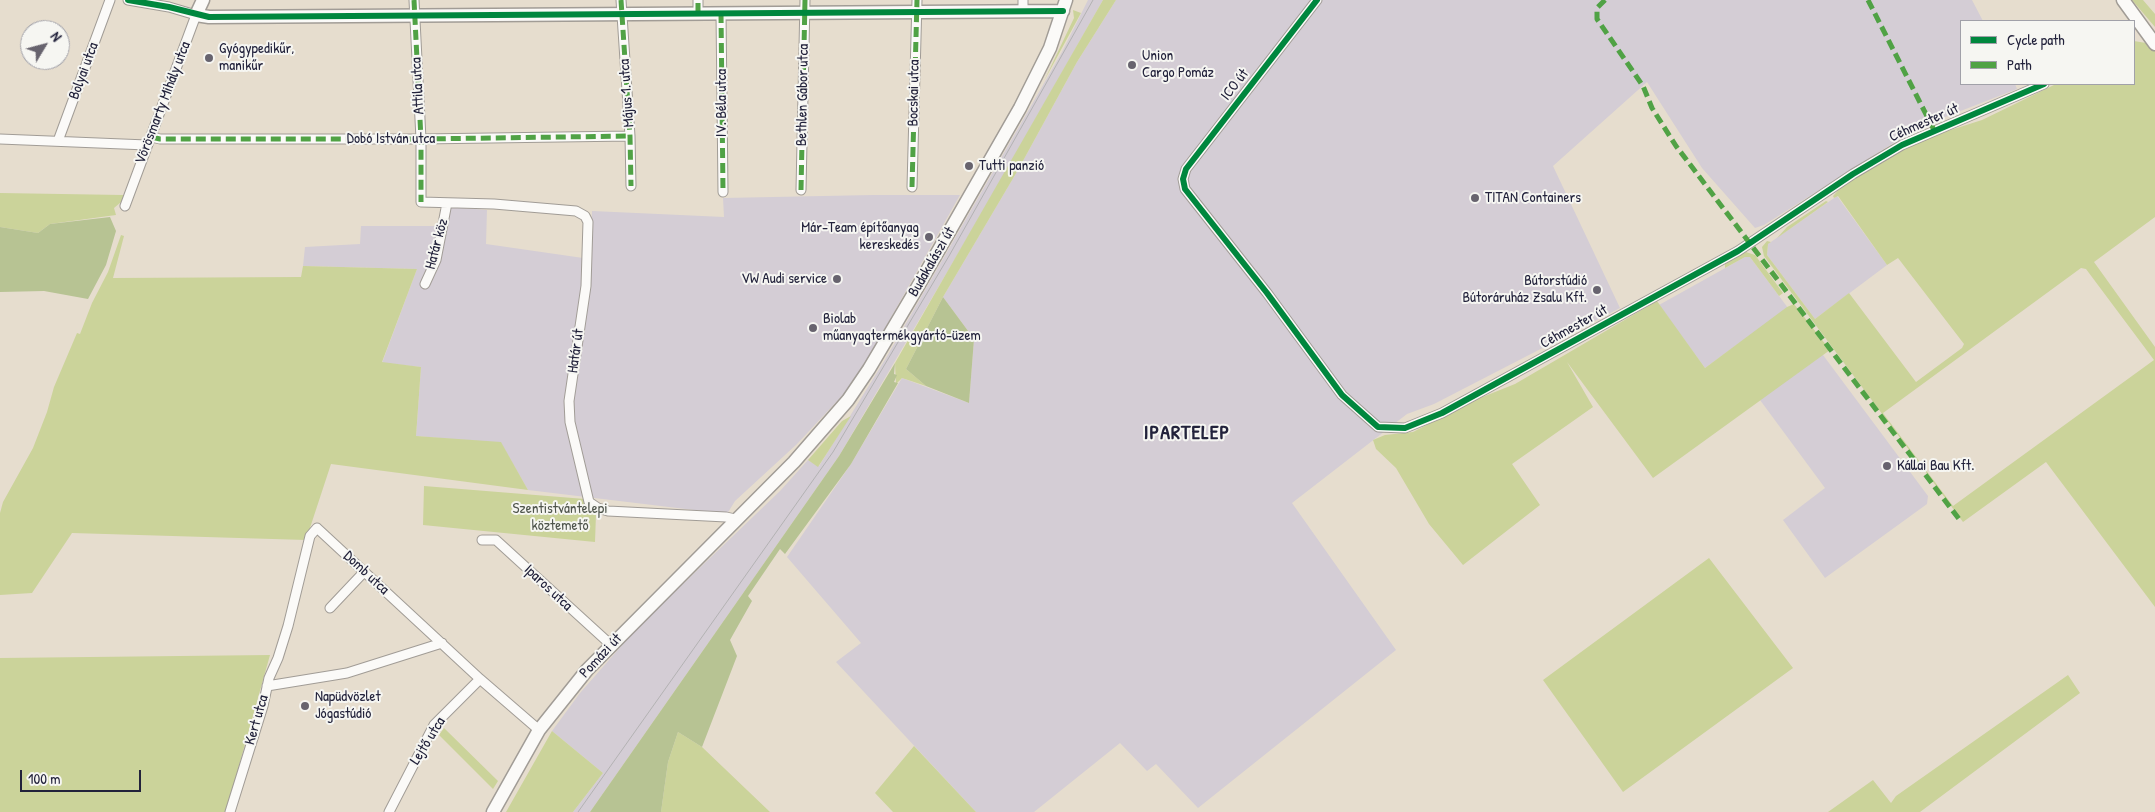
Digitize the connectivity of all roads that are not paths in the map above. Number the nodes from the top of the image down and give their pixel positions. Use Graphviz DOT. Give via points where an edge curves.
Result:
graph roads {
  1 [pos="110,0"];
  2 [pos="128,0"];
  3 [pos="203,0"];
  4 [pos="414,0"];
  5 [pos="621,0"];
  6 [pos="698,0"];
  7 [pos="805,0"];
  8 [pos="1317,0"];
  9 [pos="2123,0"];
  10 [pos="169,3"];
  11 [pos="916,6"];
  12 [pos="1023,6"];
  13 [pos="1064,6"];
  14 [pos="698,13"];
  15 [pos="721,13"];
  16 [pos="622,14"];
  17 [pos="804,14"];
  18 [pos="196,15"];
  19 [pos="415,16"];
  20 [pos="2134,20"];
  21 [pos="2138,28"];
  22 [pos="2155,44"];
  23 [pos="2042,85"];
  24 [pos="630,136"];
  25 [pos="0,139"];
  26 [pos="421,139"];
  27 [pos="149,141"];
  28 [pos="58,142"];
  29 [pos="631,186"];
  30 [pos="912,187"];
  31 [pos="1185,189"];
  32 [pos="801,190"];
  33 [pos="723,192"];
  34 [pos="421,202"];
  35 [pos="447,203"];
  36 [pos="125,206"];
  37 [pos="425,284"];
  38 [pos="736,520"];
  39 [pos="482,540"];
  40 [pos="364,572"];
  41 [pos="330,608"];
  42 [pos="442,643"];
  43 [pos="610,644"];
  44 [pos="480,679"];
  45 [pos="267,686"];
  46 [pos="540,730"];
  47 [pos="230,812"];
  48 [pos="388,812"];
  49 [pos="493,812"];
  1 -- 28 [label="street, Bolyai utca"];
  2 -- 10 [label="street"];
  3 -- 18 [label="main road, Vörösmarty Mihály utca"];
  4 -- 19 [label="street, Attila utca"];
  5 -- 16 [label="street, Május 1. utca"];
  6 -- 14 [label="street"];
  7 -- 17 [label="street, Bethlen Gábor utca"];
  8 -- 31 [label="street, ICO út" via="1186,169"];
  9 -- 20 [label="main road"];
  10 -- 18 [label="street"];
  11 -- 12 [label="main road"];
  11 -- 17 [label="main road"];
  11 -- 30 [label="street, Bocskai utca"];
  12 -- 13 [label="main road"];
  13 -- 38 [label="main road, Budakalászi út" via="1042,66 1020,108 869,369 825,428"];
  14 -- 15 [label="main road"];
  14 -- 16 [label="main road"];
  15 -- 17 [label="main road"];
  15 -- 33 [label="street, IV. Béla utca"];
  16 -- 19 [label="main road"];
  16 -- 24 [label="street, Május 1. utca"];
  17 -- 32 [label="street, Bethlen Gábor utca"];
  18 -- 19 [label="main road"];
  18 -- 27 [label="street, Vörösmarty Mihály utca"];
  19 -- 26 [label="street, Attila utca"];
  21 -- 22 [label="main road"];
  23 -- 31 [label="street, Céhmester út" via="1902,145 1852,174 1738,251 1442,413 1405,428 1378,427 1342,396"];
  24 -- 26 [label="street, Dobó István utca"];
  24 -- 29 [label="street, Május 1. utca"];
  25 -- 28 [label="street, Dobó István utca"];
  26 -- 27 [label="street, Dobó István utca"];
  26 -- 34 [label="street, Attila utca"];
  27 -- 28 [label="street, Dobó István utca"];
  27 -- 36 [label="street, Vörösmarty Mihály utca"];
  34 -- 35 [label="street, Határ út"];
  35 -- 37 [label="street, Határ köz" via="436,260"];
  35 -- 38 [label="street, Határ út" via="576,211 588,222 586,286 569,401 570,422 589,502 608,511"];
  38 -- 43 [label="main road, Pomázi út"];
  39 -- 43 [label="street, Iparos utca" via="496,540"];
  40 -- 41 [label="street"];
  40 -- 42 [label="street, Domb utca"];
  40 -- 45 [label="street, Domb utca" via="318,528 310,536 288,626"];
  42 -- 44 [label="street, Domb utca"];
  42 -- 45 [label="street, Kert utca" via="347,673"];
  43 -- 46 [label="main road, Pomázi út"];
  44 -- 46 [label="street, Domb utca"];
  44 -- 48 [label="street, Lejtő utca" via="434,726"];
  45 -- 47 [label="street, Kert utca"];
  46 -- 49 [label="main road, Pomázi út"];
}
